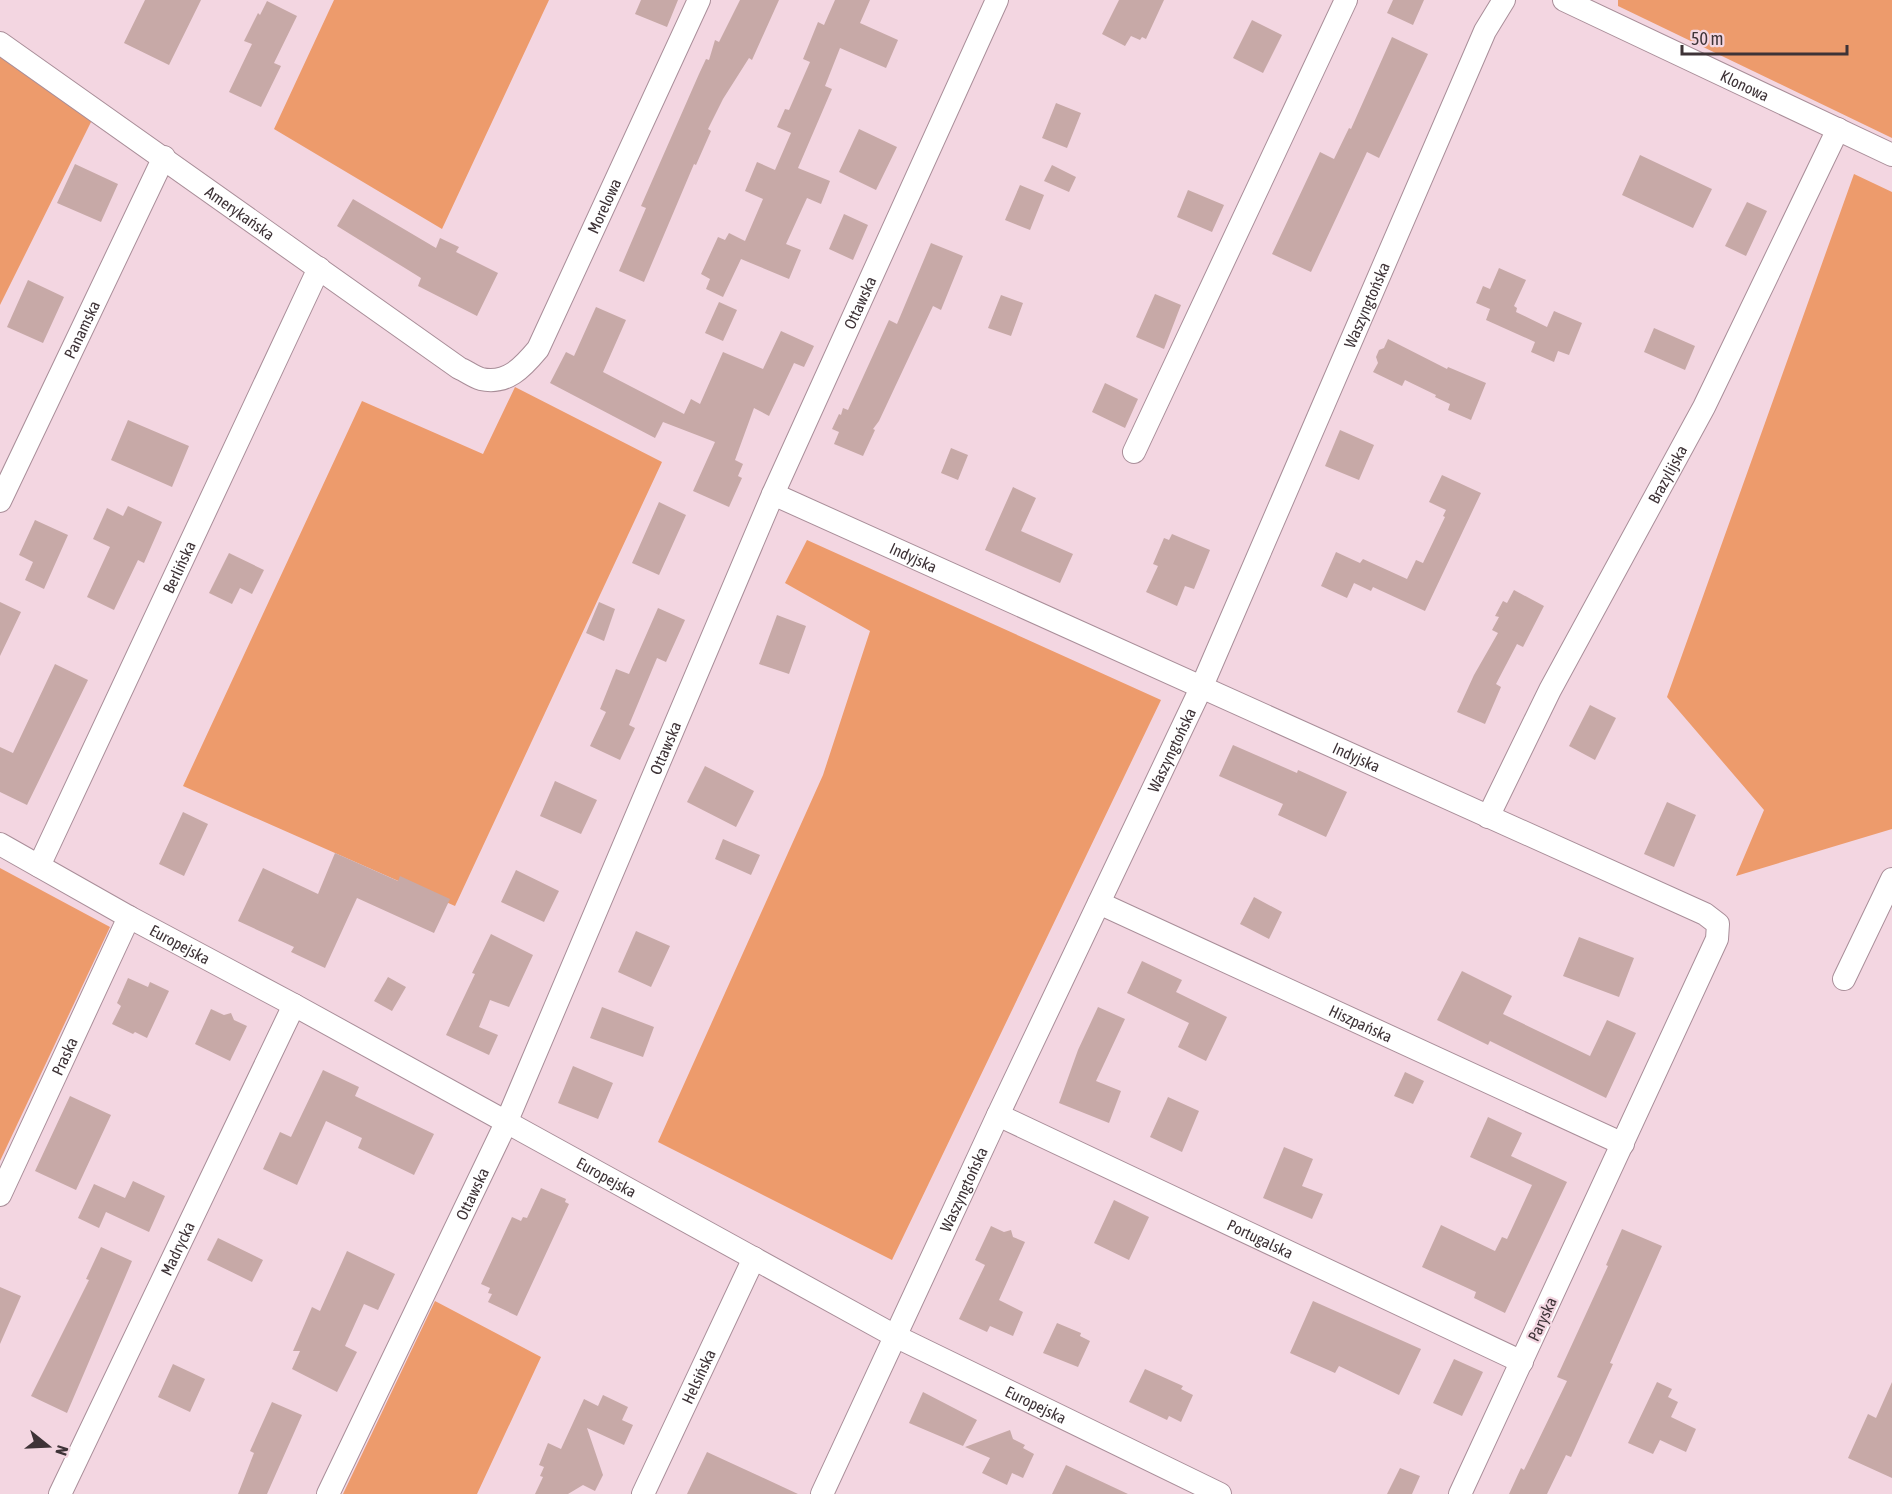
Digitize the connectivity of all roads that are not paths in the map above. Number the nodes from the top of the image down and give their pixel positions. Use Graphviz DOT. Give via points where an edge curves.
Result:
graph roads {
  1 [pos="699,0"];
  2 [pos="997,0"];
  3 [pos="1346,0"];
  4 [pos="1504,0"];
  5 [pos="1564,0"];
  6 [pos="0,43"];
  7 [pos="1838,129"];
  8 [pos="1892,155"];
  9 [pos="164,158"];
  10 [pos="320,268"];
  11 [pos="481,379"];
  12 [pos="1134,452"];
  13 [pos="773,494"];
  14 [pos="0,501"];
  15 [pos="1202,686"];
  16 [pos="1488,817"];
  17 [pos="0,844"];
  18 [pos="39,866"];
  19 [pos="1892,879"];
  20 [pos="1099,903"];
  21 [pos="129,917"];
  22 [pos="1844,979"];
  23 [pos="294,1005"];
  24 [pos="998,1115"];
  25 [pos="506,1123"];
  26 [pos="1623,1144"];
  27 [pos="0,1195"];
  28 [pos="754,1258"];
  29 [pos="895,1336"];
  30 [pos="1522,1362"];
  31 [pos="1175,1485"];
  32 [pos="60,1494"];
  33 [pos="328,1494"];
  34 [pos="643,1494"];
  35 [pos="822,1494"];
  36 [pos="1220,1494"];
  37 [pos="1460,1494"];
  1 -- 11 [label="street, Morelowa" via="538,349 506,379"];
  2 -- 13 [label="street, Ottawska"];
  3 -- 12 [label="street"];
  4 -- 15 [label="street, Waszyngtońska" via="1485,31"];
  5 -- 7 [label="street, Klonowa"];
  6 -- 9 [label="street, Amerykańska"];
  7 -- 8 [label="street, Klonowa"];
  7 -- 16 [label="street, Brazylijska" via="1704,407 1550,690"];
  9 -- 10 [label="street, Amerykańska"];
  9 -- 14 [label="street, Panamska"];
  10 -- 11 [label="street, Amerykańska" via="459,368"];
  10 -- 18 [label="street, Berlińska"];
  13 -- 15 [label="street, Indyjska"];
  13 -- 25 [label="street, Ottawska"];
  15 -- 16 [label="street, Indyjska"];
  15 -- 20 [label="street, Waszyngtońska"];
  16 -- 26 [label="street, Indyjska" via="1705,914 1718,924 1717,939"];
  17 -- 18 [label="street, Europejska"];
  18 -- 21 [label="street, Europejska"];
  19 -- 22 [label="street"];
  20 -- 24 [label="street, Waszyngtońska"];
  20 -- 26 [label="street, Hiszpańska"];
  21 -- 23 [label="street, Europejska"];
  21 -- 27 [label="street, Praska"];
  23 -- 25 [label="street, Europejska"];
  23 -- 32 [label="street, Madrycka"];
  24 -- 29 [label="street, Waszyngtońska"];
  24 -- 30 [label="street, Portugalska"];
  25 -- 28 [label="street, Europejska"];
  25 -- 33 [label="street, Ottawska"];
  26 -- 30 [label="street, Paryska"];
  28 -- 29 [label="street, Europejska"];
  28 -- 34 [label="street, Helsińska"];
  29 -- 31 [label="street, Europejska"];
  29 -- 35 [label="street, Waszyngtońska"];
  30 -- 37 [label="street, Paryska"];
  31 -- 36 [label="street, Europejska"];
}
